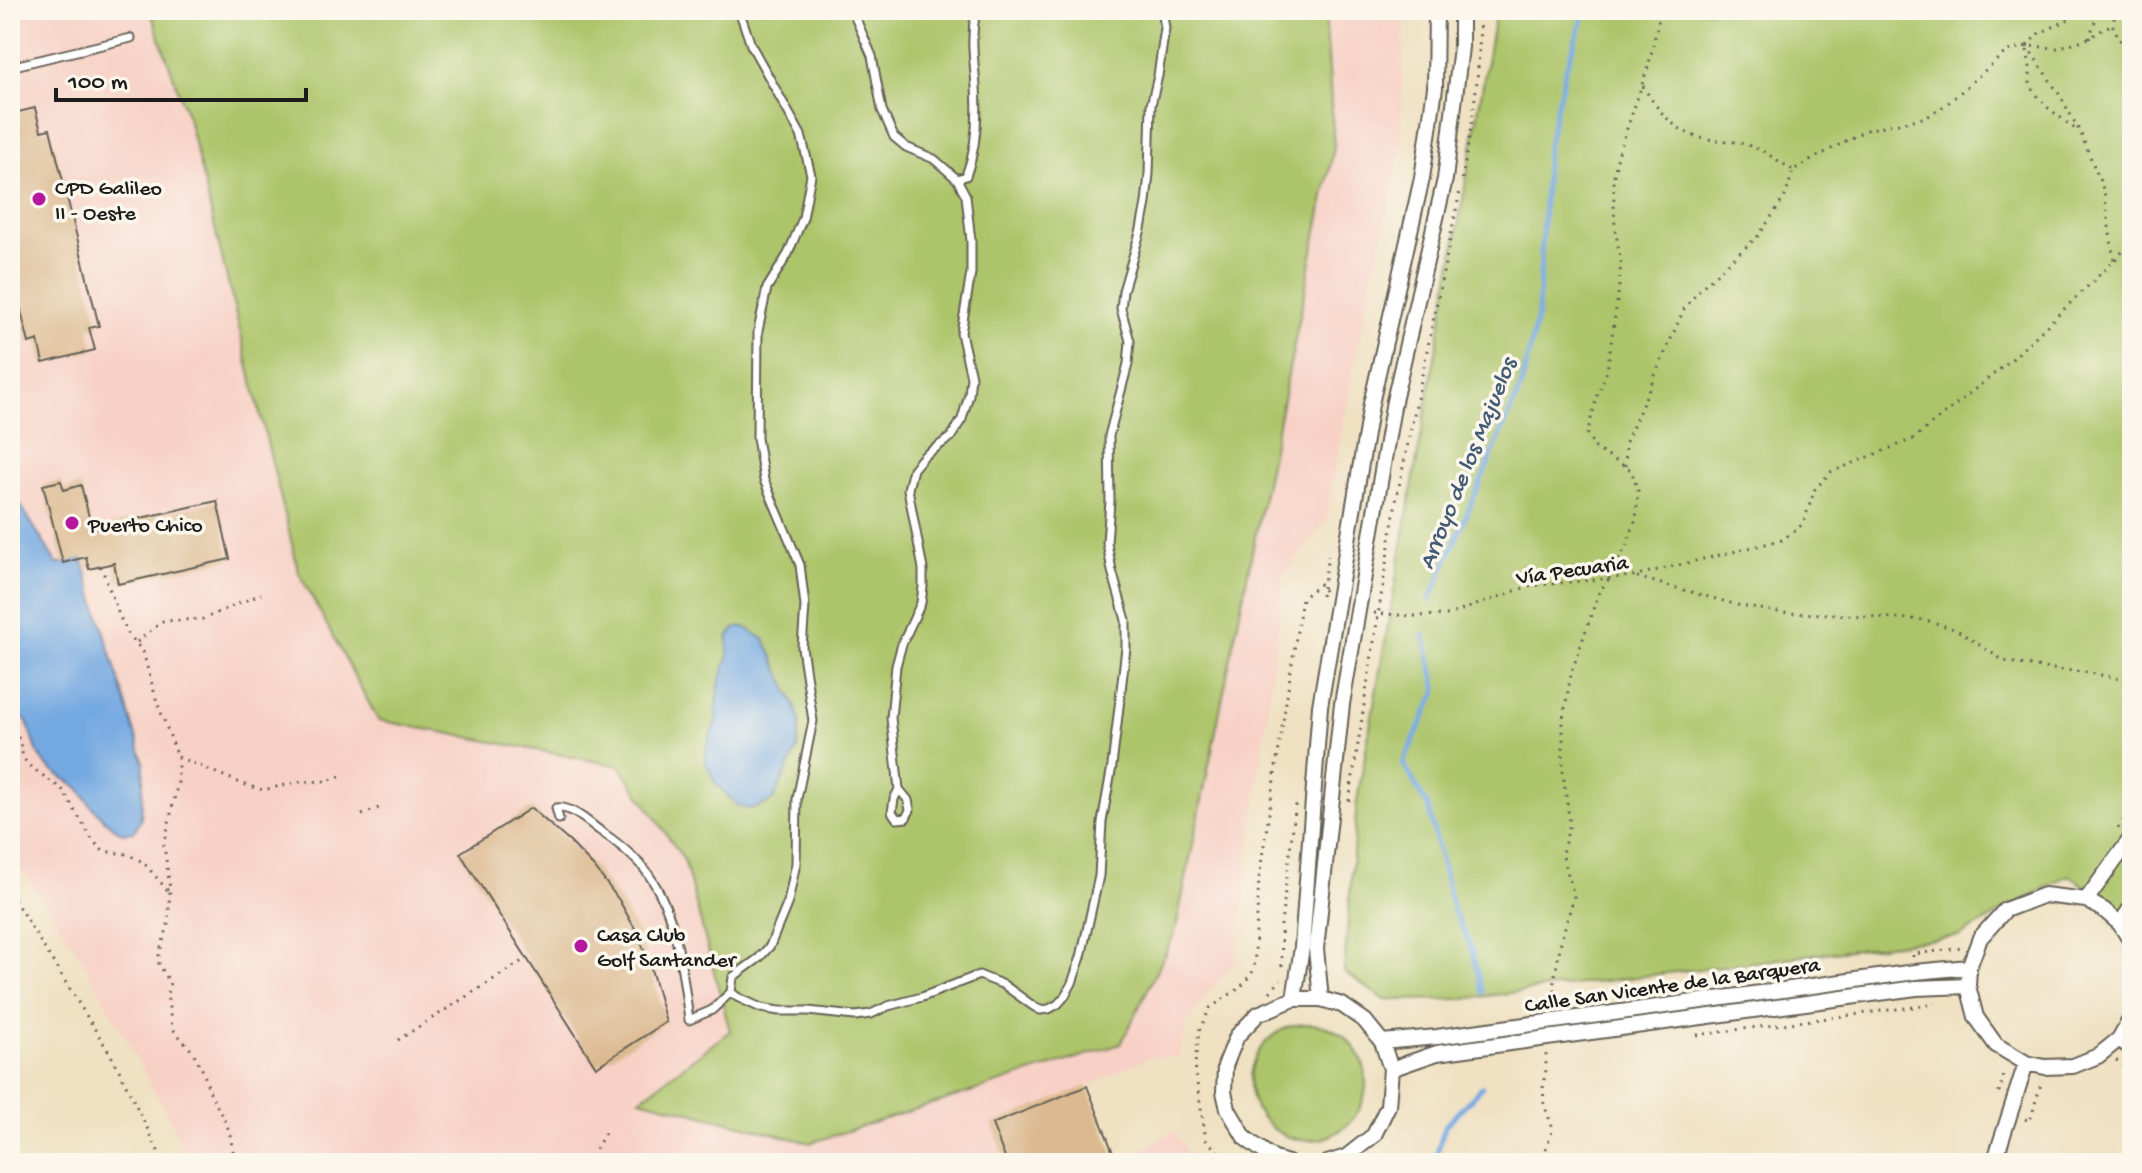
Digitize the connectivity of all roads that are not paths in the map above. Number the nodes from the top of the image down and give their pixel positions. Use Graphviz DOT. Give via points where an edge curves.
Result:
graph roads {
  1 [pos="739,10"];
  2 [pos="854,10"];
  3 [pos="976,10"];
  4 [pos="1162,10"];
  5 [pos="1436,10"];
  6 [pos="1461,10"];
  7 [pos="131,38"];
  8 [pos="10,67"];
  9 [pos="957,179"];
  10 [pos="899,789"];
  11 [pos="559,819"];
  12 [pos="2132,837"];
  13 [pos="2086,900"];
  14 [pos="2132,906"];
  15 [pos="2120,924"];
  16 [pos="2132,943"];
  17 [pos="1969,967"];
  18 [pos="1968,986"];
  19 [pos="731,992"];
  20 [pos="1294,999"];
  21 [pos="1321,999"];
  22 [pos="2132,1016"];
  23 [pos="2119,1039"];
  24 [pos="1382,1042"];
  25 [pos="2132,1049"];
  26 [pos="2026,1063"];
  27 [pos="1391,1069"];
  28 [pos="1288,1163"];
  29 [pos="1327,1163"];
  30 [pos="1994,1163"];
  1 -- 19 [label="lane" via="751,45 801,135 811,175 803,218 767,288 758,331 757,438 764,480 800,565 802,647 813,721 797,799 796,863 788,902 770,946 733,977"];
  2 -- 9 [label="lane" via="894,137"];
  3 -- 9 [label="lane" via="971,33 976,118 971,163 966,176"];
  4 -- 19 [label="lane" via="1165,28 1151,105 1146,203 1121,309 1130,341 1128,364 1109,436 1107,543 1126,620 1125,669 1099,876 1072,983 1049,1009 1040,1010 979,975 855,1016 770,1009"];
  5 -- 20 [label="street" via="1435,88 1422,178 1371,404 1320,706"];
  6 -- 21 [label="street" via="1445,179 1394,401 1342,704 1316,949"];
  7 -- 8 [label="lane"];
  9 -- 10 [label="lane" via="966,196 971,241 961,333 971,377 962,419 951,437 918,462 908,489 923,587 896,666 891,718"];
  11 -- 19 [label="lane" via="560,807 580,816 642,866 673,928 689,1020 712,1010"];
  12 -- 13 [label="street"];
  13 -- 15 [label="street"];
  13 -- 17 [label="street" via="2044,895 2005,910 1980,938"];
  14 -- 15 [label="street"];
  15 -- 16 [label="street"];
  17 -- 18 [label="street"];
  17 -- 24 [label="street, Calle San Vicente de la Barquera"];
  18 -- 26 [label="street" via="1976,1017 1996,1045"];
  18 -- 27 [label="street, Calle San Vicente de la Barquera" via="1916,988 1437,1053"];
  20 -- 21 [label="street"];
  20 -- 28 [label="street" via="1258,1014 1237,1036 1225,1066 1224,1092 1245,1138"];
  21 -- 24 [label="street" via="1342,1005 1365,1021"];
  22 -- 23 [label="street"];
  23 -- 25 [label="street"];
  23 -- 26 [label="street" via="2098,1056 2073,1066"];
  24 -- 27 [label="street"];
  26 -- 30 [label="street"];
  27 -- 29 [label="street" via="1388,1106 1374,1135 1346,1157"];
}
